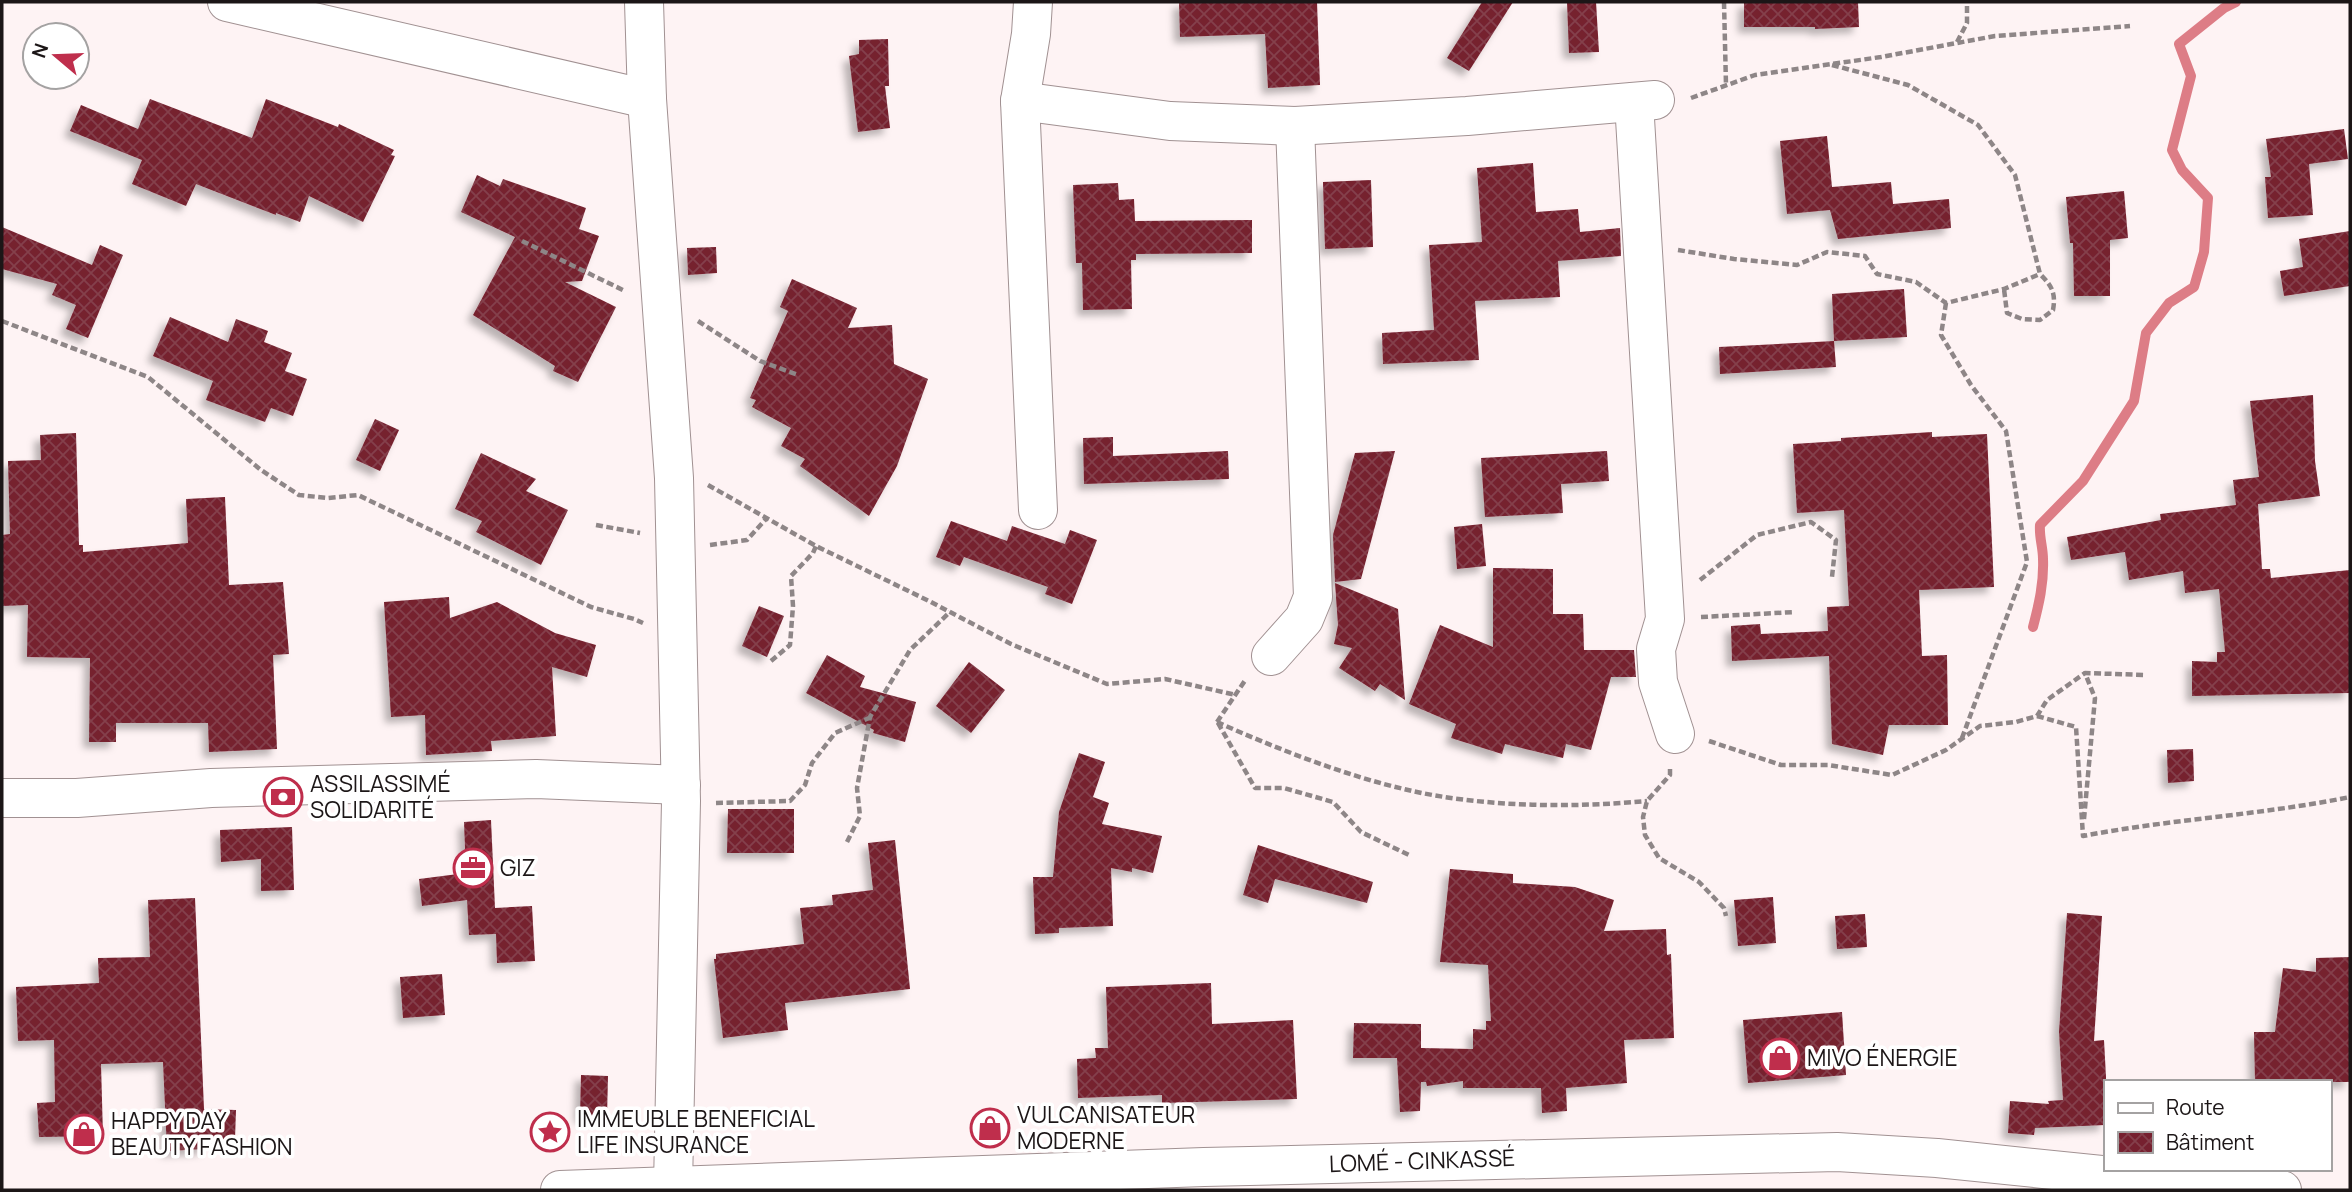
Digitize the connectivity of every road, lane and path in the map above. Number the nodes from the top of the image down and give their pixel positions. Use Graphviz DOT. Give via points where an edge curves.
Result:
graph roads {
  1 [pos="227,2"];
  2 [pos="644,2"];
  3 [pos="1033,2"];
  4 [pos="1724,2"];
  5 [pos="1967,2"];
  6 [pos="2130,26"];
  7 [pos="1957,43"];
  8 [pos="1828,64"];
  9 [pos="1726,85"];
  10 [pos="647,99"];
  11 [pos="1020,101"];
  12 [pos="1645,101"];
  13 [pos="1295,126"];
  14 [pos="1643,255"];
  15 [pos="2040,274"];
  16 [pos="2004,289"];
  17 [pos="1946,303"];
  18 [pos="2,321"];
  19 [pos="673,465"];
  20 [pos="1038,510"];
  21 [pos="816,546"];
  22 [pos="1832,577"];
  23 [pos="950,612"];
  24 [pos="1795,612"];
  25 [pos="1665,615"];
  26 [pos="678,641"];
  27 [pos="1271,656"];
  28 [pos="771,661"];
  29 [pos="2085,673"];
  30 [pos="2146,675"];
  31 [pos="1236,695"];
  32 [pos="2037,716"];
  33 [pos="870,717"];
  34 [pos="1217,722"];
  35 [pos="1675,734"];
  36 [pos="1961,738"];
  37 [pos="681,793"];
  38 [pos="2350,797"];
  39 [pos="2,798"];
  40 [pos="1647,802"];
  41 [pos="2083,836"];
  42 [pos="847,842"];
  43 [pos="1410,856"];
  44 [pos="1726,916"];
  45 [pos="1202,1179"];
  46 [pos="673,1186"];
  47 [pos="560,1190"];
  48 [pos="2282,1190"];
  1 -- 10 [label="main road"];
  2 -- 10 [label="main road"];
  3 -- 11 [label="main road"];
  4 -- 9 [label="path"];
  5 -- 7 [label="path" via="1967,23"];
  6 -- 7 [label="path"];
  7 -- 8 [label="path"];
  8 -- 9 [label="path" via="1755,75"];
  8 -- 15 [label="path" via="1908,85 1978,125 2015,175"];
  9 -- 12 [label="path" via="1691,98"];
  10 -- 19 [label="main road"];
  11 -- 13 [label="main road" via="1170,121"];
  11 -- 20 [label="main road"];
  12 -- 13 [label="main road"];
  12 -- 14 [label="main road"];
  13 -- 27 [label="main road" via="1313,597 1304,619"];
  14 -- 17 [label="path" via="1671,249 1797,265 1827,252 1865,256 1877,274 1916,282"];
  14 -- 25 [label="main road"];
  15 -- 16 [label="path"];
  15 -- 16 [label="path" via="2052,285 2055,297 2053,310 2040,320 2007,313"];
  16 -- 17 [label="path"];
  17 -- 36 [label="path" via="1941,335 2006,431 2027,562"];
  18 -- 26 [label="path" via="148,377 261,470 299,495 358,495 591,607 634,619"];
  19 -- 21 [label="path"];
  19 -- 26 [label="main road"];
  21 -- 23 [label="path"];
  21 -- 28 [label="path" via="791,576 790,645"];
  22 -- 25 [label="path" via="1836,540 1811,522 1757,535 1712,569"];
  23 -- 31 [label="path" via="1011,644 1107,684 1165,679"];
  23 -- 33 [label="path" via="910,650"];
  24 -- 25 [label="path"];
  25 -- 35 [label="main road" via="1657,649 1658,682"];
  26 -- 37 [label="main road"];
  27 -- 31 [label="path" via="1252,671"];
  29 -- 30 [label="path"];
  29 -- 32 [label="path" via="2047,700"];
  29 -- 41 [label="path" via="2095,698"];
  31 -- 34 [label="path"];
  32 -- 36 [label="path" via="1980,726"];
  32 -- 41 [label="path" via="2076,727"];
  33 -- 37 [label="path" via="835,733 812,763 805,785 790,801"];
  33 -- 42 [label="path" via="857,788 860,816"];
  34 -- 40 [label="path" via="1386,785 1444,797 1526,803"];
  34 -- 43 [label="path" via="1255,788 1284,788 1333,802 1361,832"];
  35 -- 36 [label="path" via="1693,735 1781,765 1828,765 1892,775"];
  35 -- 40 [label="path" via="1668,747 1670,775"];
  37 -- 39 [label="main road" via="522,779"];
  37 -- 46 [label="main road"];
  38 -- 41 [label="path"];
  40 -- 44 [label="path" via="1645,835 1659,858 1699,882"];
  45 -- 46 [label="main road, LOMÉ - CINKASSÉ"];
  45 -- 48 [label="main road, LOMÉ - CINKASSÉ" via="1837,1152"];
  46 -- 47 [label="main road, LOMÉ - CINKASSÉ"];
}
